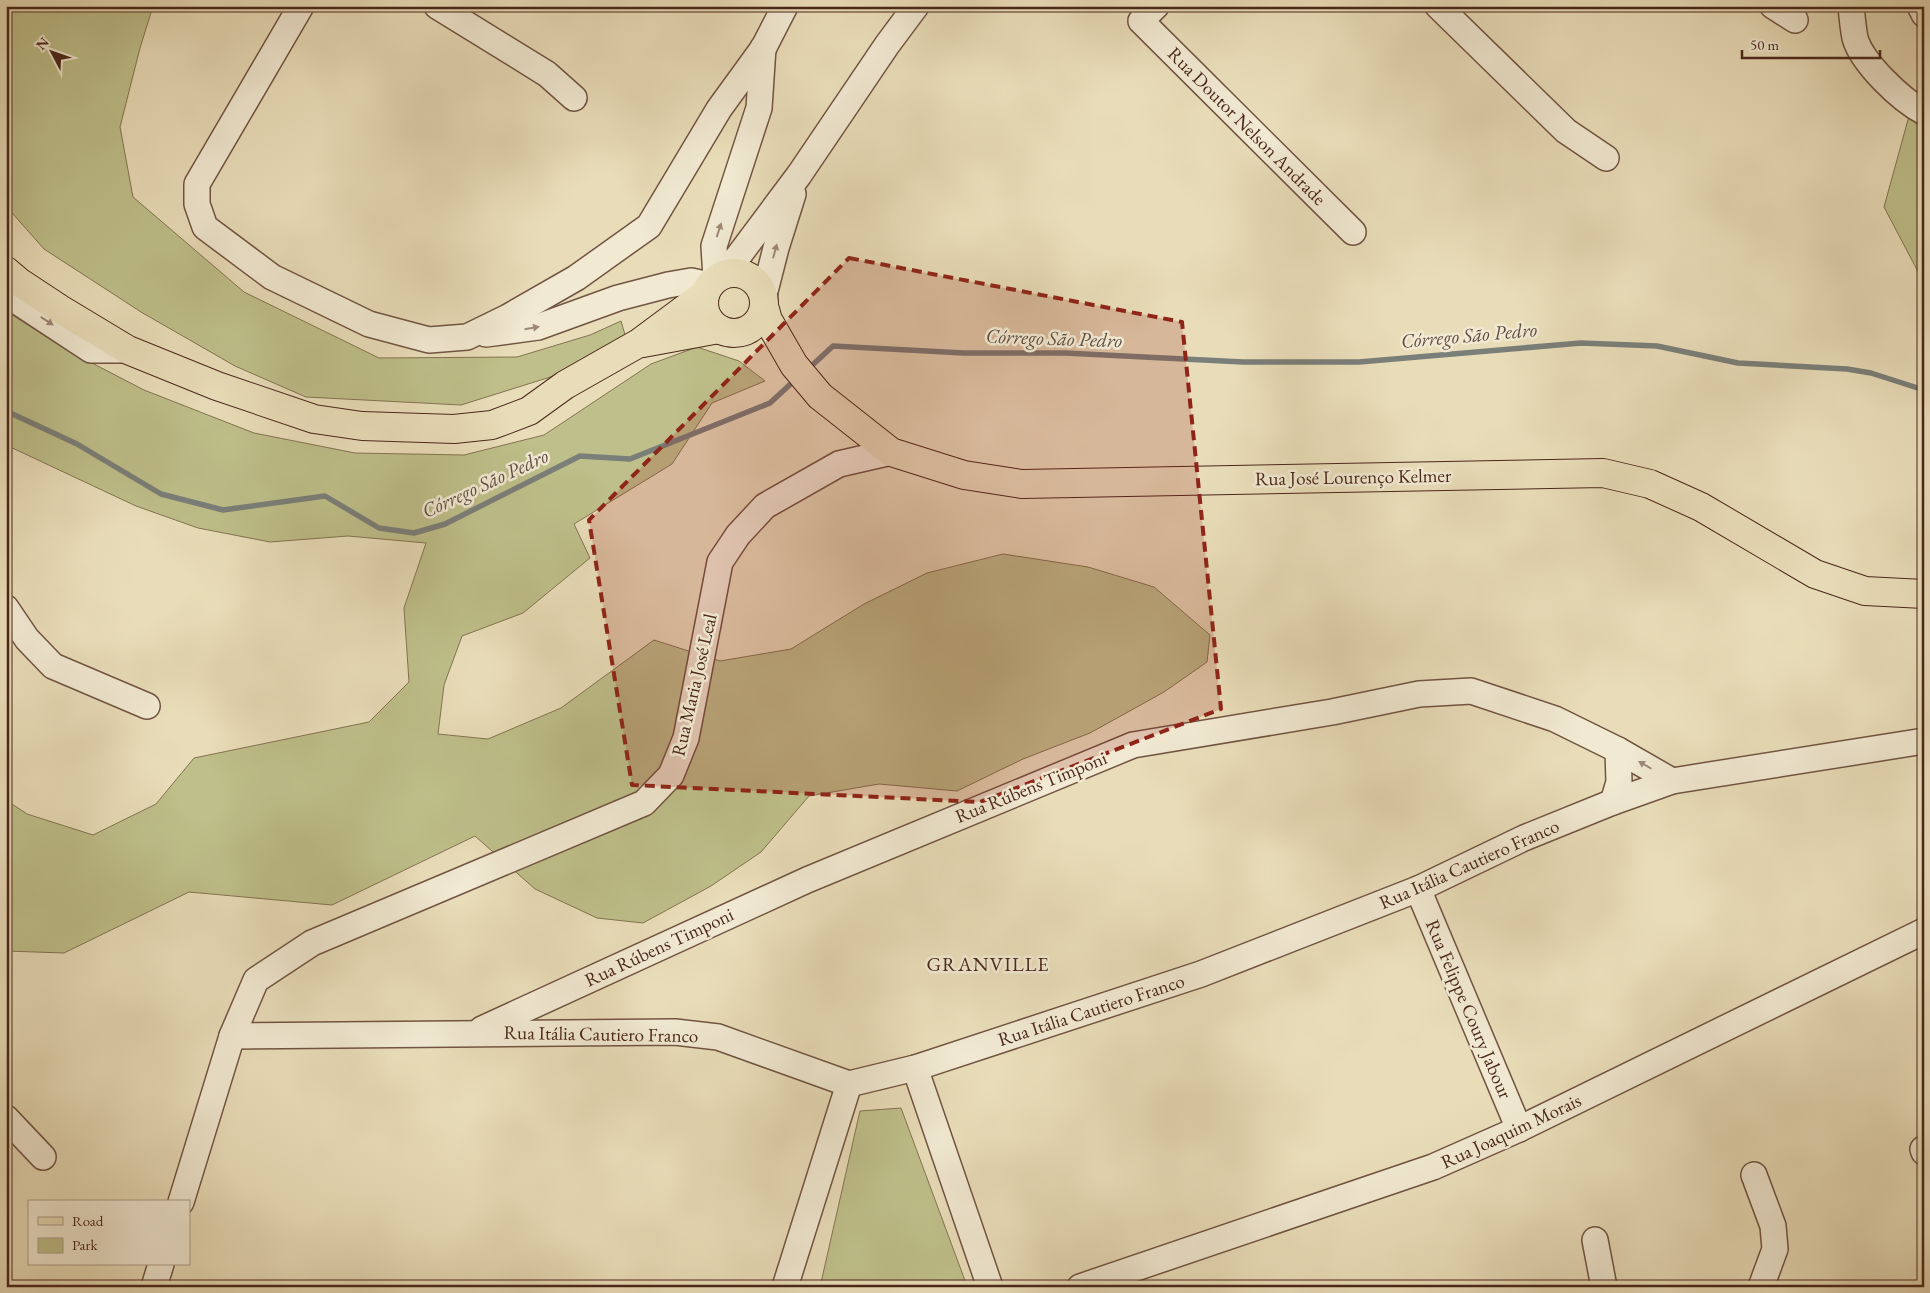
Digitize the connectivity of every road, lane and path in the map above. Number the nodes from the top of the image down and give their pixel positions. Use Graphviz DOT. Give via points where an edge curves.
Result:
graph roads {
  1 [pos="301,6"];
  2 [pos="437,6"];
  3 [pos="785,6"];
  4 [pos="916,6"];
  5 [pos="1438,6"];
  6 [pos="1773,6"];
  7 [pos="1851,6"];
  8 [pos="1920,6"];
  9 [pos="1149,14"];
  10 [pos="1924,14"];
  11 [pos="1795,20"];
  12 [pos="764,47"];
  13 [pos="574,98"];
  14 [pos="1924,112"];
  15 [pos="1606,158"];
  16 [pos="798,175"];
  17 [pos="1353,232"];
  18 [pos="6,271"];
  19 [pos="714,283"];
  20 [pos="6,294"];
  21 [pos="764,302"];
  22 [pos="729,331"];
  23 [pos="467,337"];
  24 [pos="639,344"];
  25 [pos="128,350"];
  26 [pos="794,366"];
  27 [pos="849,419"];
  28 [pos="890,452"];
  29 [pos="839,464"];
  30 [pos="1924,594"];
  31 [pos="6,608"];
  32 [pos="147,706"];
  33 [pos="1924,741"];
  34 [pos="1618,750"];
  35 [pos="1672,781"];
  36 [pos="1613,802"];
  37 [pos="1418,889"];
  38 [pos="1924,931"];
  39 [pos="472,1033"];
  40 [pos="232,1036"];
  41 [pos="915,1068"];
  42 [pos="849,1084"];
  43 [pos="6,1118"];
  44 [pos="1519,1129"];
  45 [pos="43,1158"];
  46 [pos="1754,1175"];
  47 [pos="182,1200"];
  48 [pos="1594,1240"];
  49 [pos="160,1266"];
  50 [pos="154,1287"];
  51 [pos="785,1287"];
  52 [pos="990,1287"];
  53 [pos="1080,1287"];
  54 [pos="1604,1287"];
  55 [pos="1761,1287"];
  1 -- 23 [label="street" via="197,184 197,204 205,227 272,277 369,324 429,340"];
  2 -- 13 [label="street" via="546,74"];
  3 -- 12 [label="street"];
  4 -- 16 [label="street"];
  5 -- 15 [label="street" via="1566,131"];
  6 -- 11 [label="street"];
  7 -- 14 [label="street" via="1856,39 1871,67 1911,105"];
  8 -- 10 [label="street"];
  9 -- 17 [label="street, Rua Doutor Nelson Andrade"];
  19 -- 12 [label="street, one-way" via="714,246 759,108"];
  12 -- 23 [label="street" via="719,109 649,226 576,278"];
  16 -- 19 [label="street"];
  21 -- 16 [label="street, one-way"];
  18 -- 25 [label="main road" via="60,309"];
  19 -- 21 [label="main road" via="736,273 746,275 760,289"];
  19 -- 22 [label="main road" via="704,304 706,314 711,322"];
  23 -- 19 [label="street, one-way" via="538,327 618,298 668,285 690,281"];
  19 -- 24 [label="main road"];
  20 -- 25 [label="street, one-way" via="91,350"];
  21 -- 22 [label="main road" via="756,323 748,329"];
  21 -- 26 [label="main road, Rua José Lourenço Kelmer" via="768,320"];
  22 -- 24 [label="main road"];
  22 -- 26 [label="main road, Rua José Lourenço Kelmer"];
  24 -- 25 [label="main road" via="565,385 529,411 492,425 454,429 362,426 314,419 217,386"];
  26 -- 27 [label="main road, Rua José Lourenço Kelmer" via="820,396"];
  27 -- 28 [label="main road, Rua José Lourenço Kelmer"];
  27 -- 29 [label="street" via="850,442"];
  28 -- 29 [label="street, Rua Maria José Leal"];
  28 -- 30 [label="main road, Rua José Lourenço Kelmer" via="964,475 1022,484 1603,473 1650,484 1701,507 1815,574 1865,591"];
  29 -- 40 [label="street, Rua Maria José Leal" via="765,506 738,535 720,562 686,738 671,776 644,803 312,943 256,980"];
  31 -- 32 [label="street" via="27,639 53,666"];
  33 -- 35 [label="street, Rua Itália Cautiero Franco"];
  35 -- 34 [label="street, Rua Rúbens Timponi, one-way"];
  34 -- 36 [label="street" via="1619,782"];
  34 -- 39 [label="street, Rua Rúbens Timponi" via="1555,719 1471,691 1419,694 1133,745 807,880"];
  35 -- 36 [label="street, Rua Itália Cautiero Franco"];
  36 -- 37 [label="street, Rua Itália Cautiero Franco" via="1524,838"];
  37 -- 41 [label="street, Rua Itália Cautiero Franco" via="1201,974"];
  37 -- 44 [label="street, Rua Felippe Coury Jabour"];
  38 -- 44 [label="street, Rua Joaquim Morais"];
  39 -- 40 [label="street, Rua Itália Cautiero Franco"];
  39 -- 42 [label="street, Rua Itália Cautiero Franco" via="675,1032 718,1037"];
  40 -- 47 [label="street, Rua Maria José Leal"];
  41 -- 42 [label="street, Rua Itália Cautiero Franco"];
  41 -- 52 [label="street"];
  42 -- 51 [label="street"];
  43 -- 45 [label="street"];
  44 -- 53 [label="street, Rua Joaquim Morais" via="1433,1167"];
  46 -- 55 [label="street" via="1774,1226 1775,1250"];
  48 -- 54 [label="street"];
  49 -- 50 [label="street"];
}
